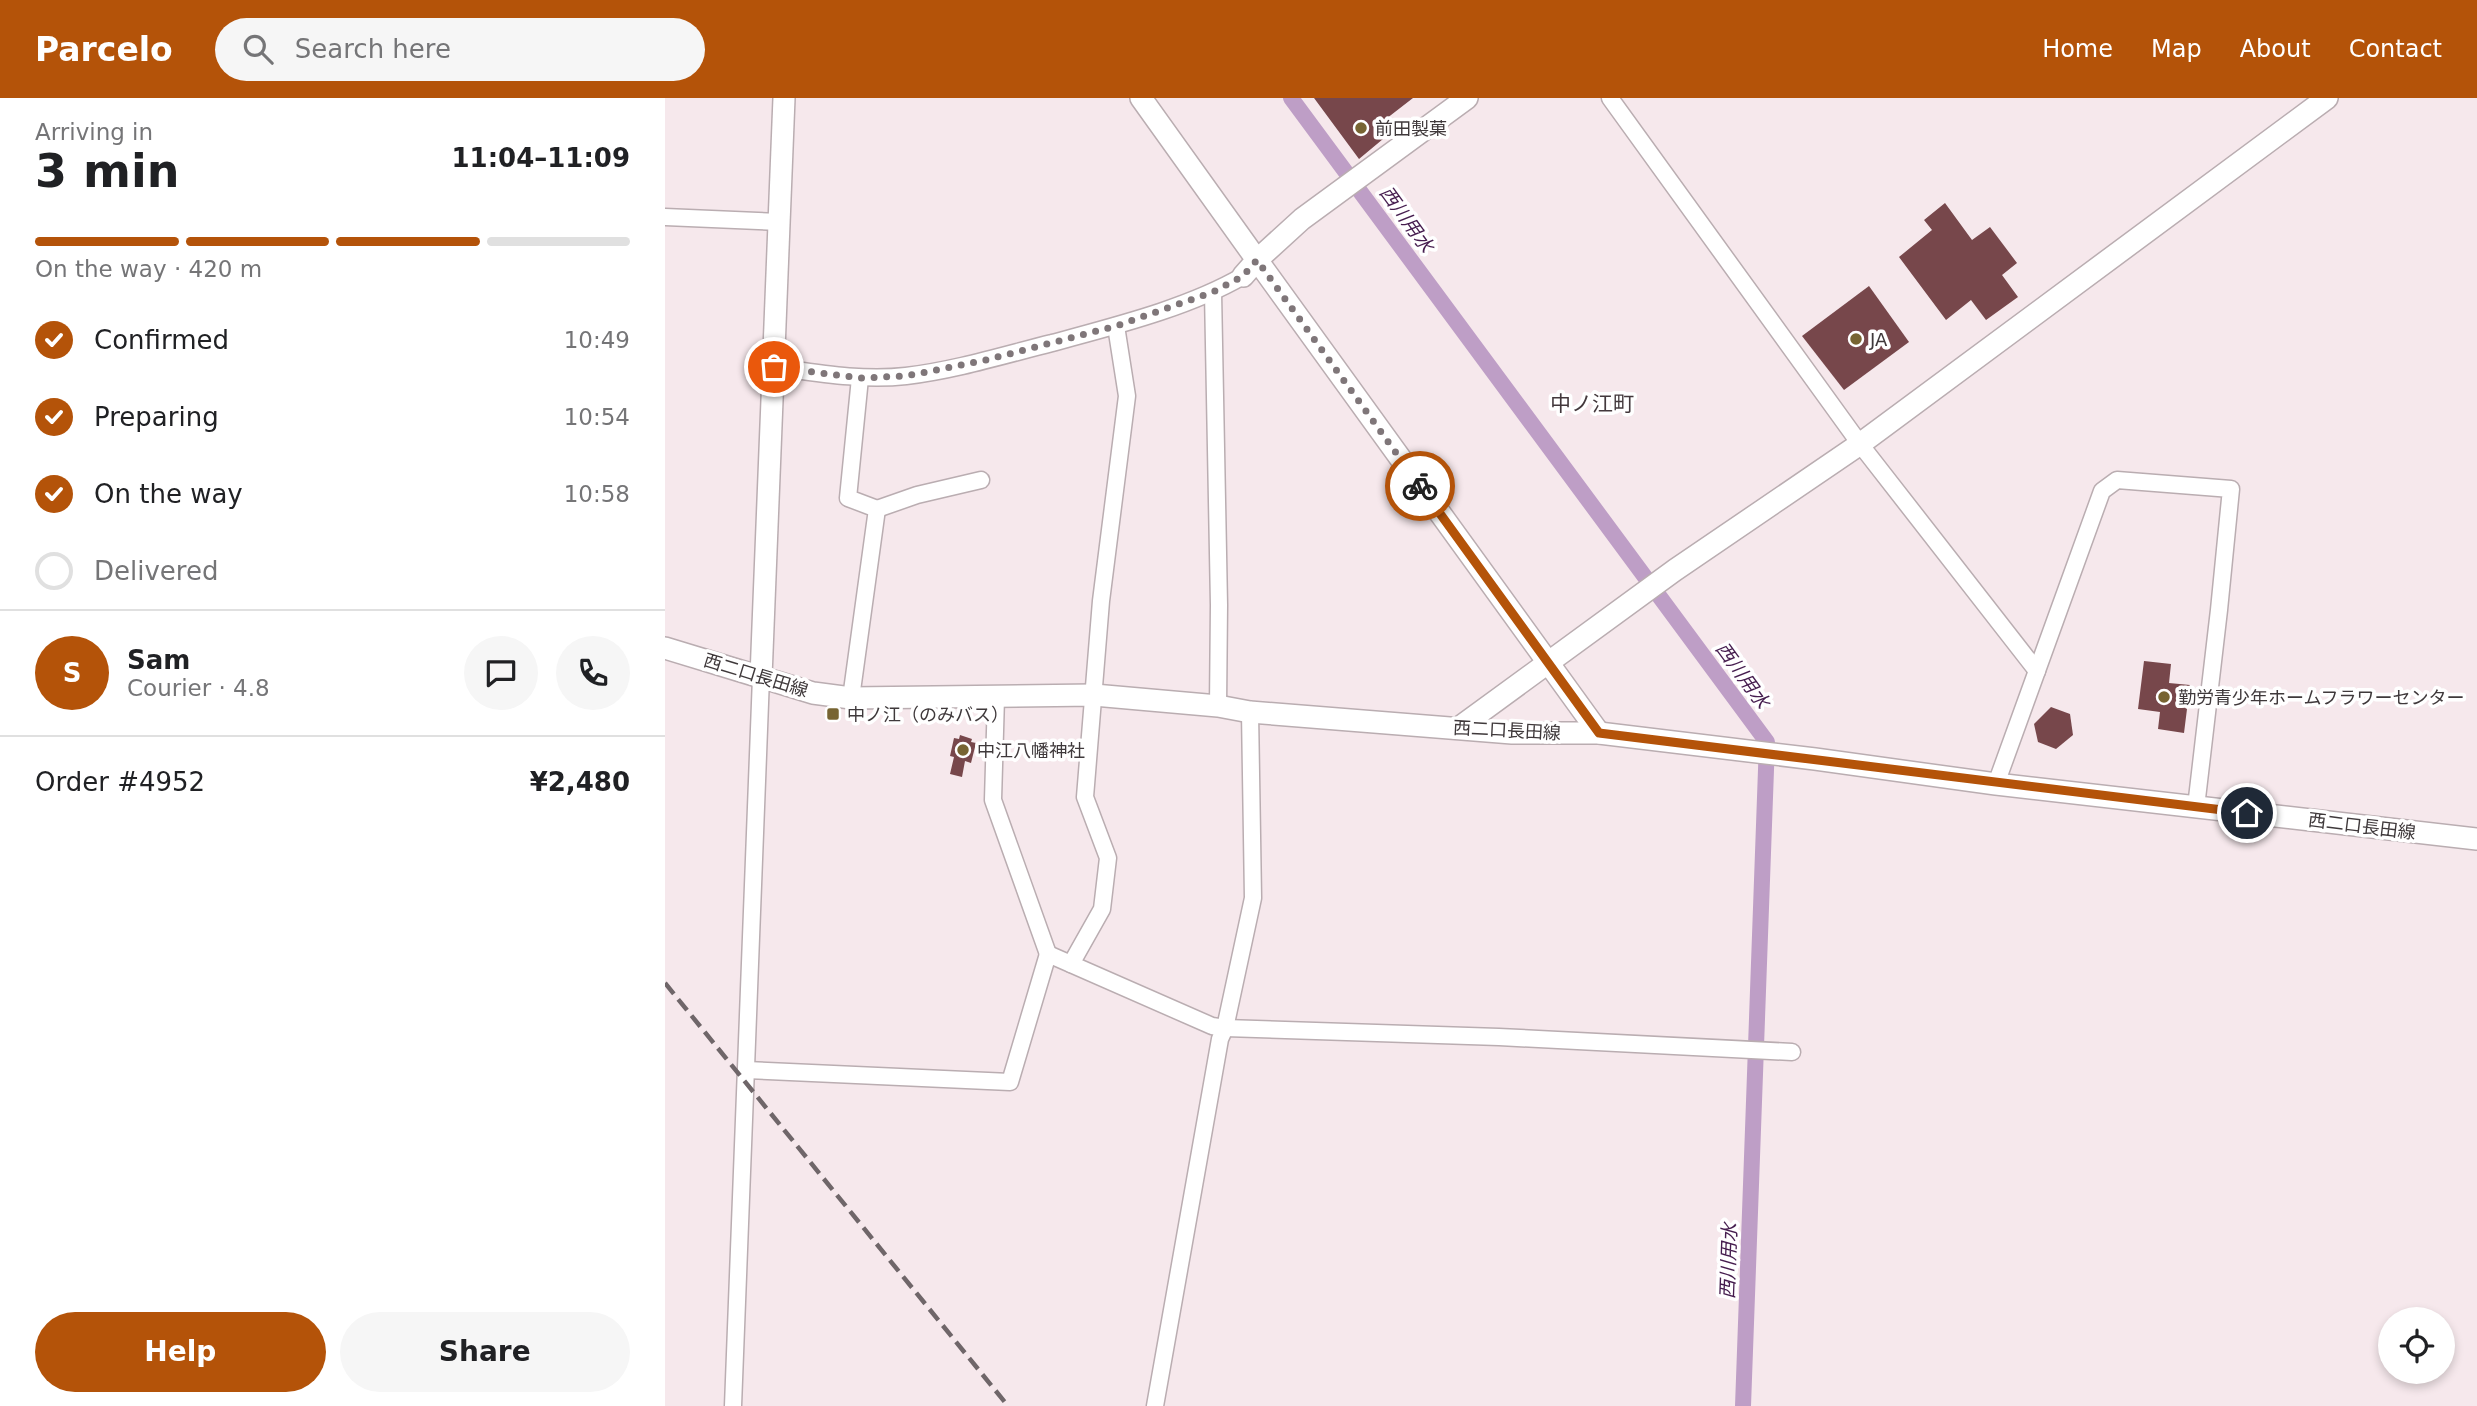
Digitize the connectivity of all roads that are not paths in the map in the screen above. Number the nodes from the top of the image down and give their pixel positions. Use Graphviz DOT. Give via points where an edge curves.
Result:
graph roads {
  1 [pos="784,98"];
  2 [pos="1141,98"];
  3 [pos="1467,98"];
  4 [pos="1610,98"];
  5 [pos="2327,98"];
  6 [pos="665,216"];
  7 [pos="779,222"];
  8 [pos="1250,268"];
  9 [pos="1213,292"];
  10 [pos="1116,326"];
  11 [pos="774,367"];
  12 [pos="860,378"];
  13 [pos="1860,444"];
  14 [pos="981,480"];
  15 [pos="877,509"];
  16 [pos="665,648"];
  17 [pos="1549,662"];
  18 [pos="2037,671"];
  19 [pos="761,677"];
  20 [pos="1094,695"];
  21 [pos="996,697"];
  22 [pos="851,698"];
  23 [pos="1219,706"];
  24 [pos="1250,712"];
  25 [pos="1460,727"];
  26 [pos="1599,733"];
  27 [pos="1996,784"];
  28 [pos="2196,807"];
  29 [pos="2477,839"];
  30 [pos="1048,954"];
  31 [pos="1071,964"];
  32 [pos="1225,1028"];
  33 [pos="1793,1052"];
  34 [pos="746,1070"];
  35 [pos="733,1406"];
  36 [pos="1155,1406"];
  1 -- 7 [label="street"];
  2 -- 8 [label="street"];
  3 -- 8 [label="street" via="1302,219"];
  4 -- 13 [label="street"];
  5 -- 13 [label="street"];
  6 -- 7 [label="street"];
  7 -- 11 [label="street"];
  8 -- 9 [label="street"];
  8 -- 17 [label="street"];
  9 -- 10 [label="street"];
  9 -- 23 [label="street"];
  10 -- 12 [label="street" via="986,360 906,376"];
  10 -- 20 [label="street" via="1127,396"];
  11 -- 12 [label="street"];
  11 -- 19 [label="street"];
  12 -- 15 [label="street" via="848,498"];
  13 -- 17 [label="street"];
  13 -- 18 [label="street"];
  14 -- 15 [label="street"];
  15 -- 22 [label="street"];
  16 -- 19 [label="street, 西二口長田線"];
  17 -- 25 [label="street"];
  17 -- 26 [label="street"];
  18 -- 27 [label="street"];
  18 -- 28 [label="street" via="2102,491 2117,480 2231,489"];
  19 -- 22 [label="street, 西二口長田線" via="813,693"];
  19 -- 34 [label="street"];
  20 -- 21 [label="street, 西二口長田線"];
  20 -- 23 [label="street, 西二口長田線"];
  20 -- 31 [label="street" via="1085,797 1108,858 1102,909"];
  21 -- 22 [label="street, 西二口長田線"];
  21 -- 30 [label="street" via="993,800"];
  23 -- 24 [label="street, 西二口長田線"];
  24 -- 25 [label="street, 西二口長田線"];
  24 -- 32 [label="street" via="1253,898"];
  25 -- 26 [label="street, 西二口長田線" via="1512,733"];
  26 -- 27 [label="street, 西二口長田線"];
  27 -- 28 [label="street, 西二口長田線"];
  28 -- 29 [label="street, 西二口長田線"];
  30 -- 31 [label="street"];
  30 -- 34 [label="street" via="1010,1082"];
  31 -- 32 [label="street"];
  32 -- 33 [label="street"];
  32 -- 36 [label="street"];
  34 -- 35 [label="street"];
}
